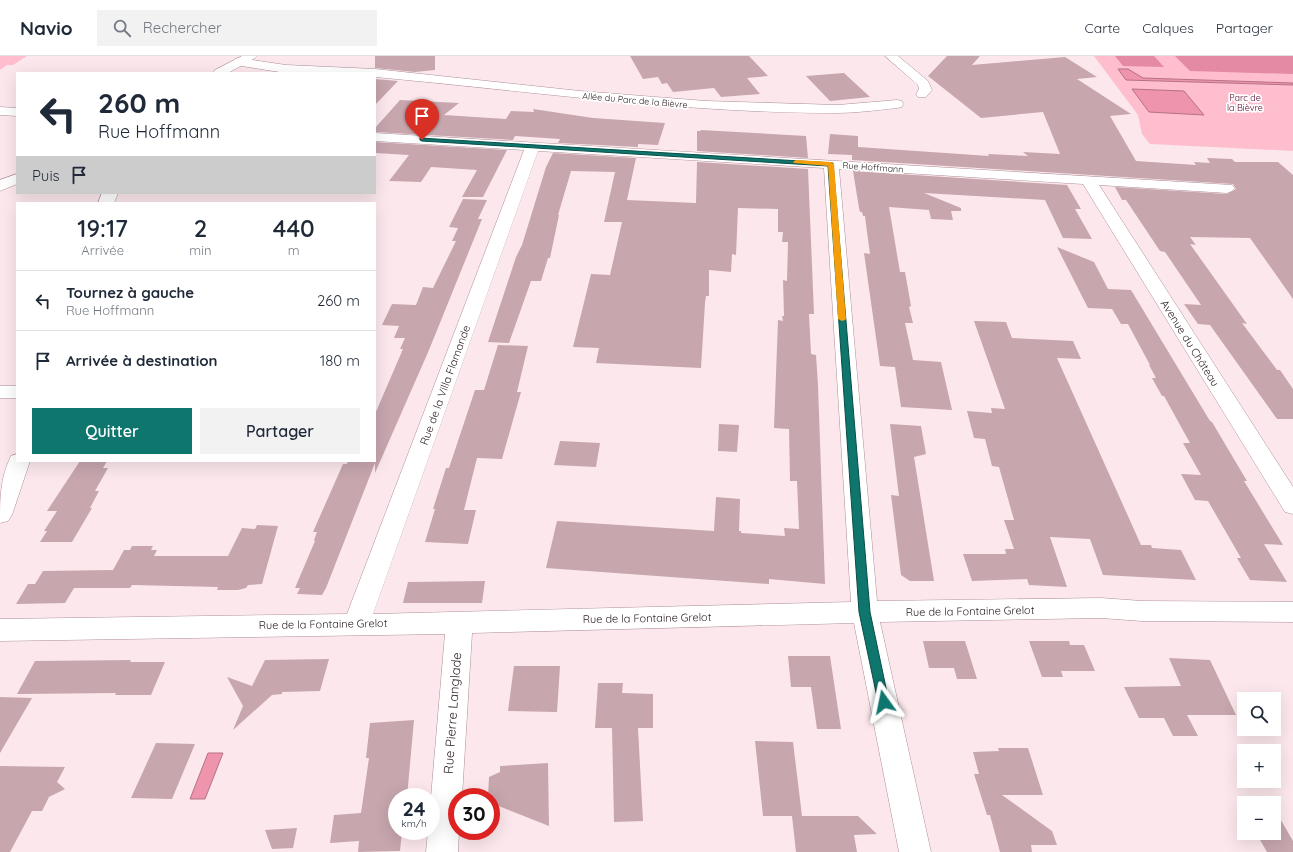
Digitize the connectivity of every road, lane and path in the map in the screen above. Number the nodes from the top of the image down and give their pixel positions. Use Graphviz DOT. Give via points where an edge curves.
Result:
graph roads {
  1 [pos="251,56"];
  2 [pos="891,56"];
  3 [pos="239,62"];
  4 [pos="221,72"];
  5 [pos="347,72"];
  6 [pos="376,73"];
  7 [pos="922,94"];
  8 [pos="897,104"];
  9 [pos="0,111"];
  10 [pos="16,112"];
  11 [pos="376,137"];
  12 [pos="533,146"];
  13 [pos="831,164"];
  14 [pos="16,178"];
  15 [pos="1088,180"];
  16 [pos="0,186"];
  17 [pos="1227,188"];
  18 [pos="0,392"];
  19 [pos="16,392"];
  20 [pos="19,462"];
  21 [pos="1293,506"];
  22 [pos="0,515"];
  23 [pos="865,612"];
  24 [pos="1293,612"];
  25 [pos="459,623"];
  26 [pos="356,624"];
  27 [pos="0,630"];
  28 [pos="442,852"];
  29 [pos="915,852"];
  1 -- 3 [label="street"];
  2 -- 7 [label="street" via="924,84 926,90"];
  3 -- 4 [label="street"];
  3 -- 5 [label="street" via="286,69"];
  6 -- 8 [label="street, Allée du Parc de la Bièvre" via="706,106 838,109"];
  9 -- 10 [label="street"];
  11 -- 12 [label="street, Rue Hoffmann"];
  12 -- 13 [label="street, Rue Hoffmann"];
  12 -- 26 [label="street, Rue de la Villa Flamande"];
  13 -- 15 [label="street, Rue Hoffmann"];
  13 -- 23 [label="street"];
  14 -- 16 [label="street"];
  15 -- 17 [label="street, Rue Hoffmann"];
  15 -- 21 [label="street, Avenue du Château"];
  18 -- 19 [label="street"];
  20 -- 22 [label="street"];
  23 -- 24 [label="street, Rue de la Fontaine Grelot" via="1101,608 1142,611"];
  23 -- 25 [label="street, Rue de la Fontaine Grelot"];
  23 -- 29 [label="street"];
  25 -- 26 [label="street, Rue de la Fontaine Grelot"];
  25 -- 28 [label="street, Rue Pierre Langlade"];
  26 -- 27 [label="street, Rue de la Fontaine Grelot"];
}
